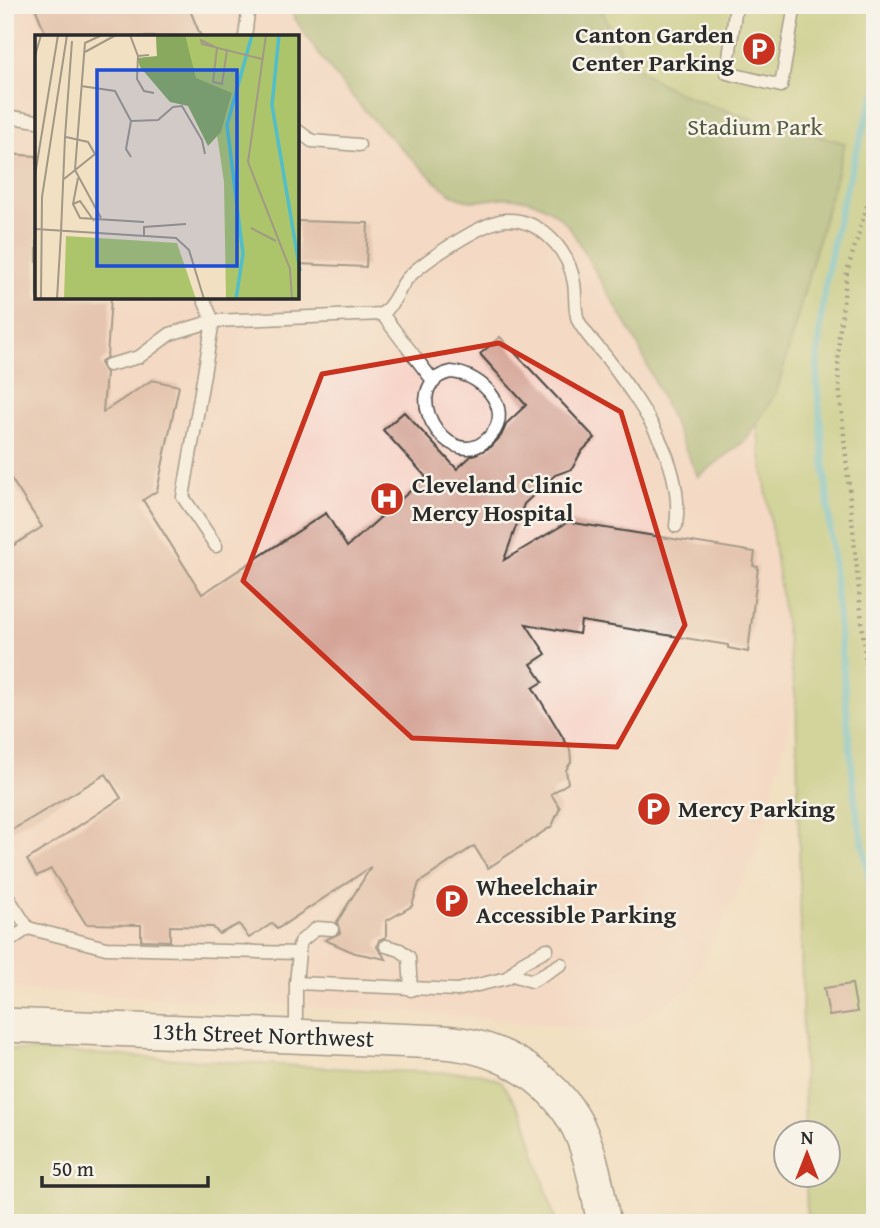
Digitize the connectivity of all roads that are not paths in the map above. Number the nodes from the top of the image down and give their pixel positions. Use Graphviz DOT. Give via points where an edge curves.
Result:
graph roads {
  1 [pos="249,5"];
  2 [pos="736,5"];
  3 [pos="795,5"];
  4 [pos="245,35"];
  5 [pos="5,116"];
  6 [pos="35,121"];
  7 [pos="299,132"];
  8 [pos="359,145"];
  9 [pos="203,299"];
  10 [pos="382,314"];
  11 [pos="213,321"];
  12 [pos="109,365"];
  13 [pos="434,382"];
  14 [pos="676,526"];
  15 [pos="216,546"];
  16 [pos="5,893"];
  17 [pos="28,928"];
  18 [pos="332,929"];
  19 [pos="5,944"];
  20 [pos="386,946"];
  21 [pos="547,949"];
  22 [pos="298,953"];
  23 [pos="561,964"];
  24 [pos="513,975"];
  25 [pos="296,983"];
  26 [pos="411,990"];
  27 [pos="5,1025"];
  28 [pos="296,1035"];
  29 [pos="604,1223"];
  1 -- 4 [label="lane"];
  2 -- 3 [label="lane" via="727,73 781,86"];
  5 -- 6 [label="lane"];
  7 -- 8 [label="lane" via="312,141"];
  9 -- 11 [label="lane"];
  10 -- 11 [label="lane"];
  10 -- 13 [label="lane"];
  10 -- 14 [label="lane" via="412,274 475,231 507,220 544,232 572,271 577,319 660,438 678,495"];
  11 -- 12 [label="lane" via="170,334 139,357"];
  11 -- 15 [label="lane" via="183,497"];
  13 -- 13 [label="lane" via="444,373 458,372 487,388 499,415 485,441 464,447 439,433 426,408"];
  16 -- 17 [label="lane"];
  17 -- 19 [label="lane"];
  17 -- 22 [label="lane" via="106,948"];
  18 -- 22 [label="lane" via="312,931 300,942"];
  20 -- 26 [label="lane" via="409,957"];
  21 -- 24 [label="lane" via="522,963"];
  22 -- 25 [label="lane"];
  23 -- 24 [label="lane" via="532,981"];
  24 -- 26 [label="lane" via="457,990"];
  25 -- 26 [label="lane"];
  25 -- 28 [label="lane"];
  27 -- 28 [label="main road, 13th Street Northwest"];
  28 -- 29 [label="main road, 13th Street Northwest" via="457,1043 517,1063 547,1086 578,1126 589,1153"];
}
